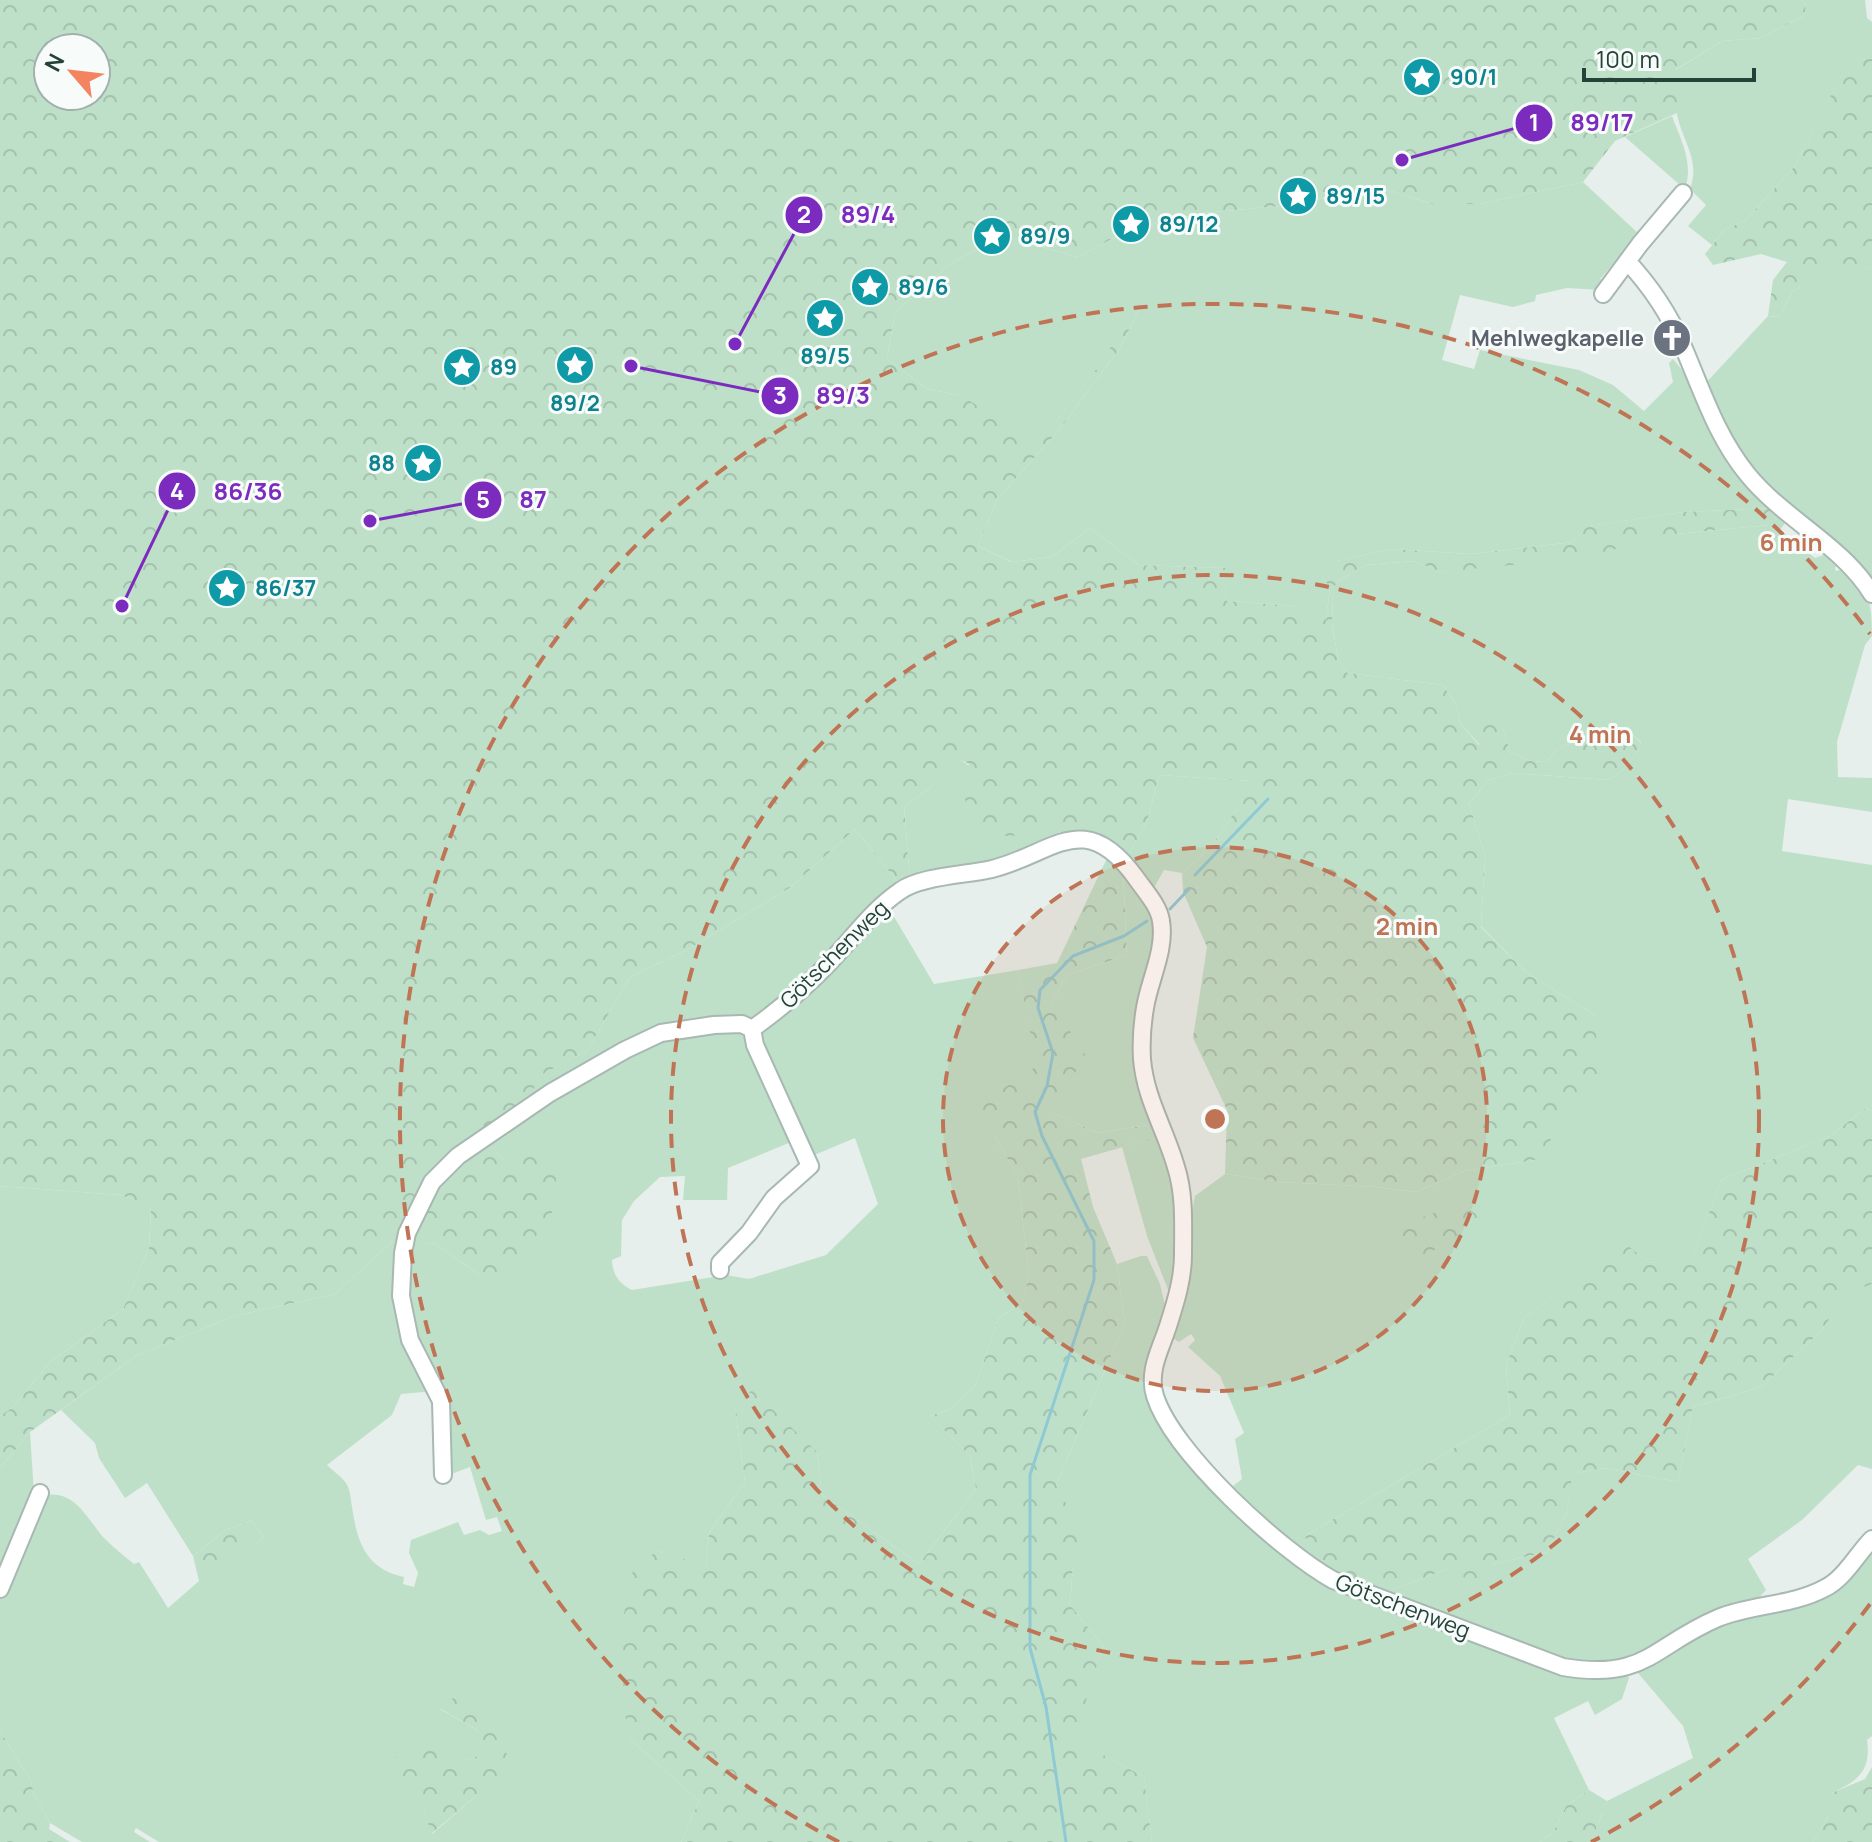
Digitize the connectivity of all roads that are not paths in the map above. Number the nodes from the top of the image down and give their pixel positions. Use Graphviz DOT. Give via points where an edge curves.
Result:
graph roads {
  1 [pos="1683,193"];
  2 [pos="1628,262"];
  3 [pos="1603,294"];
  4 [pos="1872,594"];
  5 [pos="752,1029"];
  6 [pos="720,1270"];
  7 [pos="443,1475"];
  8 [pos="40,1493"];
  9 [pos="1872,1539"];
  10 [pos="0,1589"];
  1 -- 2 [label="street"];
  2 -- 3 [label="street"];
  2 -- 4 [label="street" via="1659,301 1715,427 1748,475 1789,517 1849,563"];
  5 -- 6 [label="street" via="810,1166 774,1198 720,1263"];
  5 -- 7 [label="street" via="714,1025 661,1033 625,1050 469,1148 432,1182 407,1233 401,1296 410,1340 441,1401"];
  5 -- 9 [label="street, Götschenweg" via="792,1000 902,888 995,868 1067,839 1104,846 1133,874 1162,924 1141,1042 1155,1112 1178,1171 1183,1271 1151,1381 1155,1398 1186,1447 1254,1521 1333,1580 1543,1660 1587,1671 1631,1667 1718,1618 1825,1588"];
  8 -- 10 [label="street"];
}
